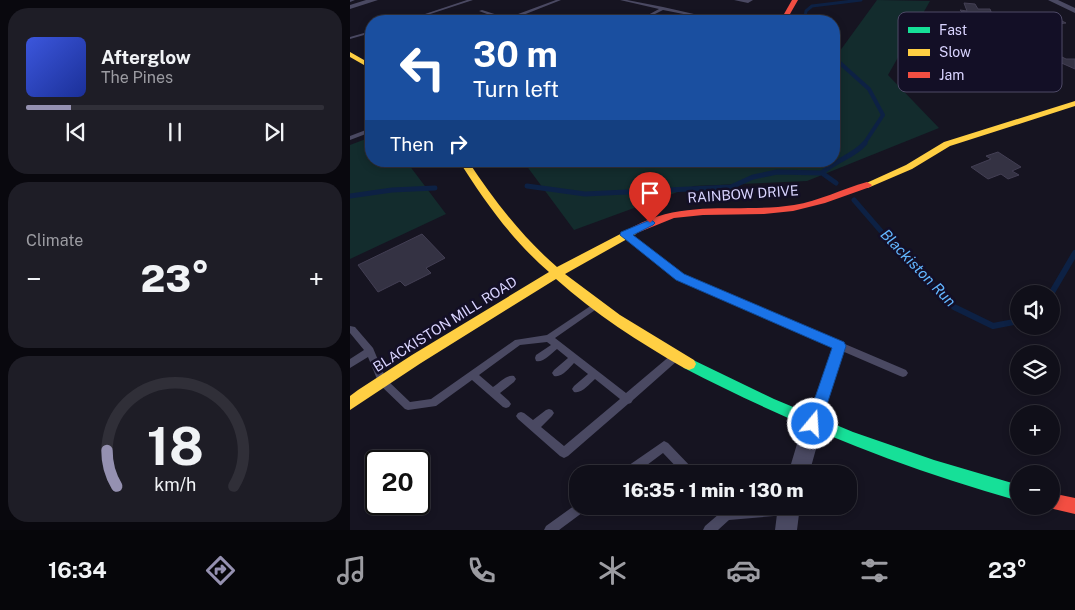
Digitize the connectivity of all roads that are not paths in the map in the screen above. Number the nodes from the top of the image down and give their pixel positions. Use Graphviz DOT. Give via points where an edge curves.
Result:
graph roads {
  1 [pos="374,0"];
  2 [pos="471,0"];
  3 [pos="559,0"];
  4 [pos="622,0"];
  5 [pos="736,0"];
  6 [pos="751,0"];
  7 [pos="795,0"];
  8 [pos="1052,0"];
  9 [pos="350,7"];
  10 [pos="663,8"];
  11 [pos="481,11"];
  12 [pos="1075,11"];
  13 [pos="425,15"];
  14 [pos="493,15"];
  15 [pos="520,15"];
  16 [pos="650,15"];
  17 [pos="695,15"];
  18 [pos="786,15"];
  19 [pos="365,34"];
  20 [pos="350,38"];
  21 [pos="350,54"];
  22 [pos="365,63"];
  23 [pos="1075,103"];
  24 [pos="365,132"];
  25 [pos="350,138"];
  26 [pos="467,167"];
  27 [pos="625,235"];
  28 [pos="558,273"];
  29 [pos="596,305"];
  30 [pos="350,330"];
  31 [pos="549,338"];
  32 [pos="556,345"];
  33 [pos="839,346"];
  34 [pos="370,352"];
  35 [pos="676,357"];
  36 [pos="539,358"];
  37 [pos="574,358"];
  38 [pos="350,364"];
  39 [pos="557,373"];
  40 [pos="904,373"];
  41 [pos="595,374"];
  42 [pos="472,375"];
  43 [pos="511,379"];
  44 [pos="382,380"];
  45 [pos="577,389"];
  46 [pos="493,393"];
  47 [pos="628,400"];
  48 [pos="350,404"];
  49 [pos="506,404"];
  50 [pos="550,413"];
  51 [pos="520,416"];
  52 [pos="813,424"];
  53 [pos="533,427"];
  54 [pos="638,465"];
  55 [pos="682,465"];
  56 [pos="801,465"];
  57 [pos="1010,490"];
  58 [pos="1060,502"];
  59 [pos="1075,506"];
  60 [pos="570,515"];
  61 [pos="720,515"];
  62 [pos="550,530"];
  63 [pos="709,530"];
  1 -- 9 [label="street"];
  2 -- 13 [label="lane"];
  3 -- 15 [label="lane"];
  4 -- 10 [label="lane"];
  5 -- 6 [label="lane"];
  7 -- 18 [label="main road"];
  8 -- 12 [label="street"];
  10 -- 16 [label="lane"];
  10 -- 17 [label="lane"];
  11 -- 14 [label="lane"];
  19 -- 20 [label="lane"];
  21 -- 22 [label="main road"];
  23 -- 27 [label="main road, RAINBOW DRIVE" via="946,144 882,180 813,203 794,208 674,215"];
  24 -- 25 [label="lane"];
  26 -- 28 [label="main road" via="514,231"];
  27 -- 28 [label="main road, RAINBOW DRIVE"];
  27 -- 33 [label="lane" via="680,277"];
  28 -- 29 [label="main road"];
  28 -- 44 [label="main road, BLACKISTON MILL ROAD"];
  29 -- 31 [label="lane"];
  29 -- 35 [label="main road"];
  30 -- 34 [label="lane"];
  31 -- 32 [label="lane"];
  31 -- 42 [label="lane" via="518,342"];
  32 -- 36 [label="lane"];
  32 -- 37 [label="lane"];
  33 -- 40 [label="lane"];
  33 -- 52 [label="lane"];
  34 -- 38 [label="lane"];
  34 -- 44 [label="lane"];
  35 -- 47 [label="lane"];
  35 -- 52 [label="main road" via="742,393"];
  37 -- 39 [label="lane"];
  37 -- 41 [label="lane"];
  41 -- 45 [label="lane"];
  41 -- 47 [label="lane"];
  42 -- 44 [label="lane" via="433,403 408,406"];
  42 -- 46 [label="lane"];
  43 -- 46 [label="lane"];
  44 -- 48 [label="main road, BLACKISTON MILL ROAD"];
  46 -- 49 [label="lane"];
  47 -- 53 [label="lane" via="564,454"];
  50 -- 53 [label="lane"];
  51 -- 53 [label="lane"];
  52 -- 56 [label="street"];
  52 -- 57 [label="main road" via="913,462"];
  54 -- 55 [label="lane" via="664,446"];
  58 -- 59 [label="main road"];
  60 -- 62 [label="lane"];
  61 -- 63 [label="lane"];
}
